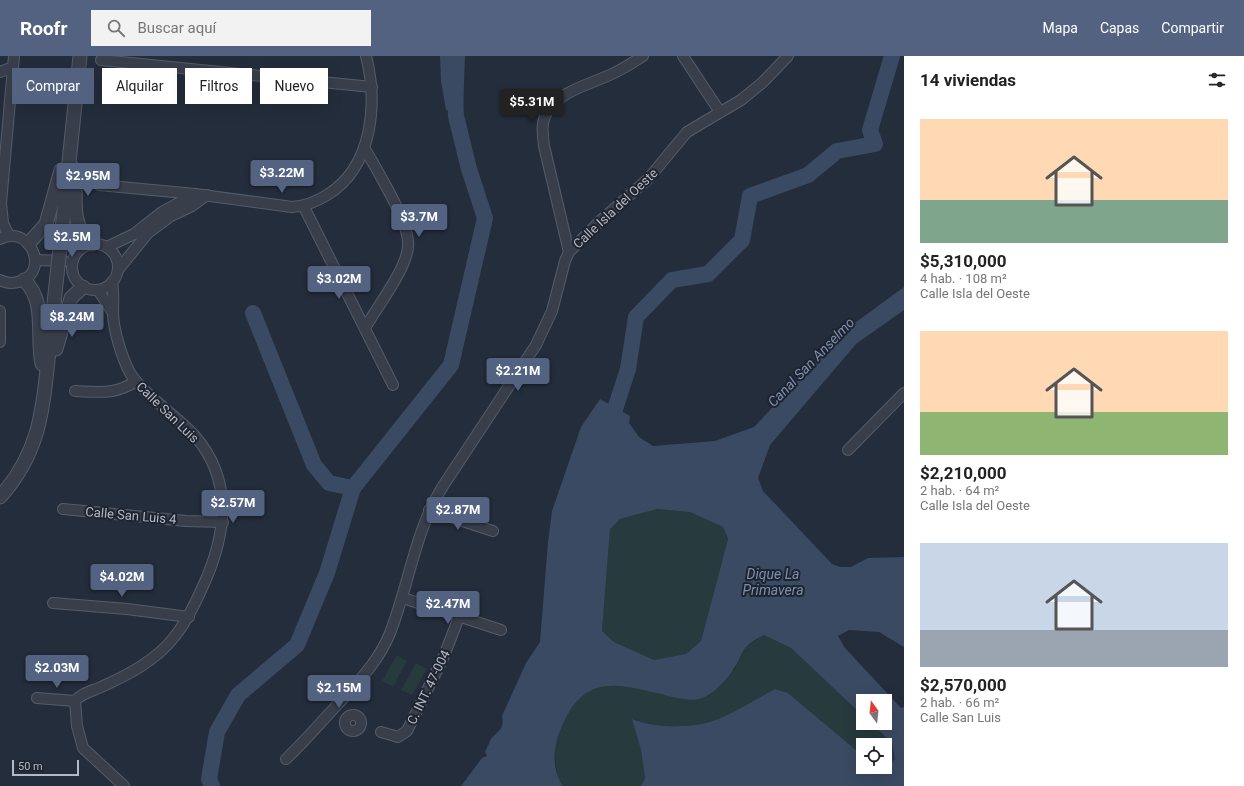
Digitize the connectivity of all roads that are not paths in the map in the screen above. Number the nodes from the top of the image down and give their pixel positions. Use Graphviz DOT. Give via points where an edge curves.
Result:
graph roads {
  1 [pos="14,56"];
  2 [pos="80,56"];
  3 [pos="366,56"];
  4 [pos="643,56"];
  5 [pos="683,56"];
  6 [pos="788,56"];
  7 [pos="101,60"];
  8 [pos="13,67"];
  9 [pos="0,72"];
  10 [pos="372,87"];
  11 [pos="720,112"];
  12 [pos="364,147"];
  13 [pos="70,156"];
  14 [pos="99,185"];
  15 [pos="163,190"];
  16 [pos="195,194"];
  17 [pos="207,195"];
  18 [pos="304,206"];
  19 [pos="170,212"];
  20 [pos="5,238"];
  21 [pos="29,243"];
  22 [pos="92,244"];
  23 [pos="107,247"];
  24 [pos="569,252"];
  25 [pos="36,260"];
  26 [pos="72,262"];
  27 [pos="118,270"];
  28 [pos="0,280"];
  29 [pos="24,280"];
  30 [pos="112,282"];
  31 [pos="83,286"];
  32 [pos="98,290"];
  33 [pos="0,311"];
  34 [pos="113,313"];
  35 [pos="365,328"];
  36 [pos="0,342"];
  37 [pos="46,380"];
  38 [pos="136,381"];
  39 [pos="393,385"];
  40 [pos="75,391"];
  41 [pos="904,393"];
  42 [pos="848,450"];
  43 [pos="0,497"];
  44 [pos="63,509"];
  45 [pos="430,510"];
  46 [pos="222,522"];
  47 [pos="493,531"];
  48 [pos="403,598"];
  49 [pos="53,603"];
  50 [pos="459,616"];
  51 [pos="188,617"];
  52 [pos="501,630"];
  53 [pos="37,698"];
  54 [pos="75,701"];
  55 [pos="335,707"];
  56 [pos="347,717"];
  57 [pos="381,732"];
  58 [pos="286,759"];
  59 [pos="124,786"];
  1 -- 8 [label="street"];
  2 -- 13 [label="street"];
  3 -- 10 [label="street"];
  4 -- 24 [label="street, Calle Isla del Oeste" via="614,73 571,91 558,100 546,115 542,128 544,146"];
  5 -- 11 [label="street"];
  6 -- 11 [label="street, Calle Isla del Oeste" via="762,83 741,100"];
  7 -- 10 [label="street"];
  8 -- 9 [label="street"];
  8 -- 20 [label="street" via="1,203"];
  10 -- 12 [label="street" via="372,110"];
  11 -- 24 [label="street, Calle Isla del Oeste" via="687,132 648,179 600,220"];
  12 -- 18 [label="street" via="355,166 335,190"];
  12 -- 35 [label="street" via="404,224 408,247 404,262"];
  13 -- 21 [label="street" via="61,169 46,224"];
  13 -- 22 [label="street" via="76,178 78,222"];
  13 -- 37 [label="street, bridge"];
  14 -- 15 [label="street"];
  15 -- 16 [label="street"];
  15 -- 19 [label="street"];
  16 -- 17 [label="street"];
  16 -- 19 [label="street"];
  17 -- 18 [label="street"];
  17 -- 19 [label="street" via="192,206"];
  18 -- 35 [label="street"];
  19 -- 23 [label="street"];
  19 -- 27 [label="street" via="143,238"];
  20 -- 21 [label="street" via="20,237"];
  21 -- 25 [label="street"];
  22 -- 23 [label="street"];
  22 -- 26 [label="street" via="76,253"];
  23 -- 27 [label="street" via="116,257"];
  24 -- 45 [label="street, Calle Isla del Oeste" via="552,311 536,345 443,486"];
  25 -- 26 [label="street"];
  25 -- 29 [label="street" via="34,268"];
  26 -- 31 [label="street" via="74,276"];
  27 -- 30 [label="street"];
  28 -- 29 [label="street" via="14,283"];
  29 -- 37 [label="street" via="31,286 38,300 42,362"];
  30 -- 32 [label="street"];
  30 -- 34 [label="street, Calle San Luis"];
  31 -- 32 [label="street" via="90,290"];
  31 -- 37 [label="street" via="71,298"];
  32 -- 34 [label="street, Calle San Luis"];
  33 -- 36 [label="street"];
  34 -- 38 [label="street, Calle San Luis" via="125,362"];
  35 -- 39 [label="street"];
  37 -- 43 [label="street" via="39,430 26,462"];
  38 -- 40 [label="street" via="117,391"];
  38 -- 46 [label="street, Calle San Luis" via="179,420 203,447 219,479 223,502"];
  41 -- 42 [label="street"];
  44 -- 46 [label="street, Calle San Luis 4"];
  45 -- 47 [label="street"];
  45 -- 48 [label="street, Calle Isla del Oeste"];
  46 -- 51 [label="street, Calle San Luis" via="209,573"];
  48 -- 50 [label="street"];
  48 -- 55 [label="street, Calle Isla del Oeste" via="381,653"];
  49 -- 51 [label="street"];
  50 -- 52 [label="street"];
  50 -- 57 [label="street, C. INT. 47-004" via="444,656 407,731 398,737"];
  51 -- 54 [label="street, Calle San Luis" via="166,647 147,662"];
  53 -- 54 [label="street"];
  54 -- 59 [label="street" via="77,726 83,748"];
  55 -- 56 [label="street"];
  55 -- 58 [label="street, Calle Isla del Oeste"];
}
